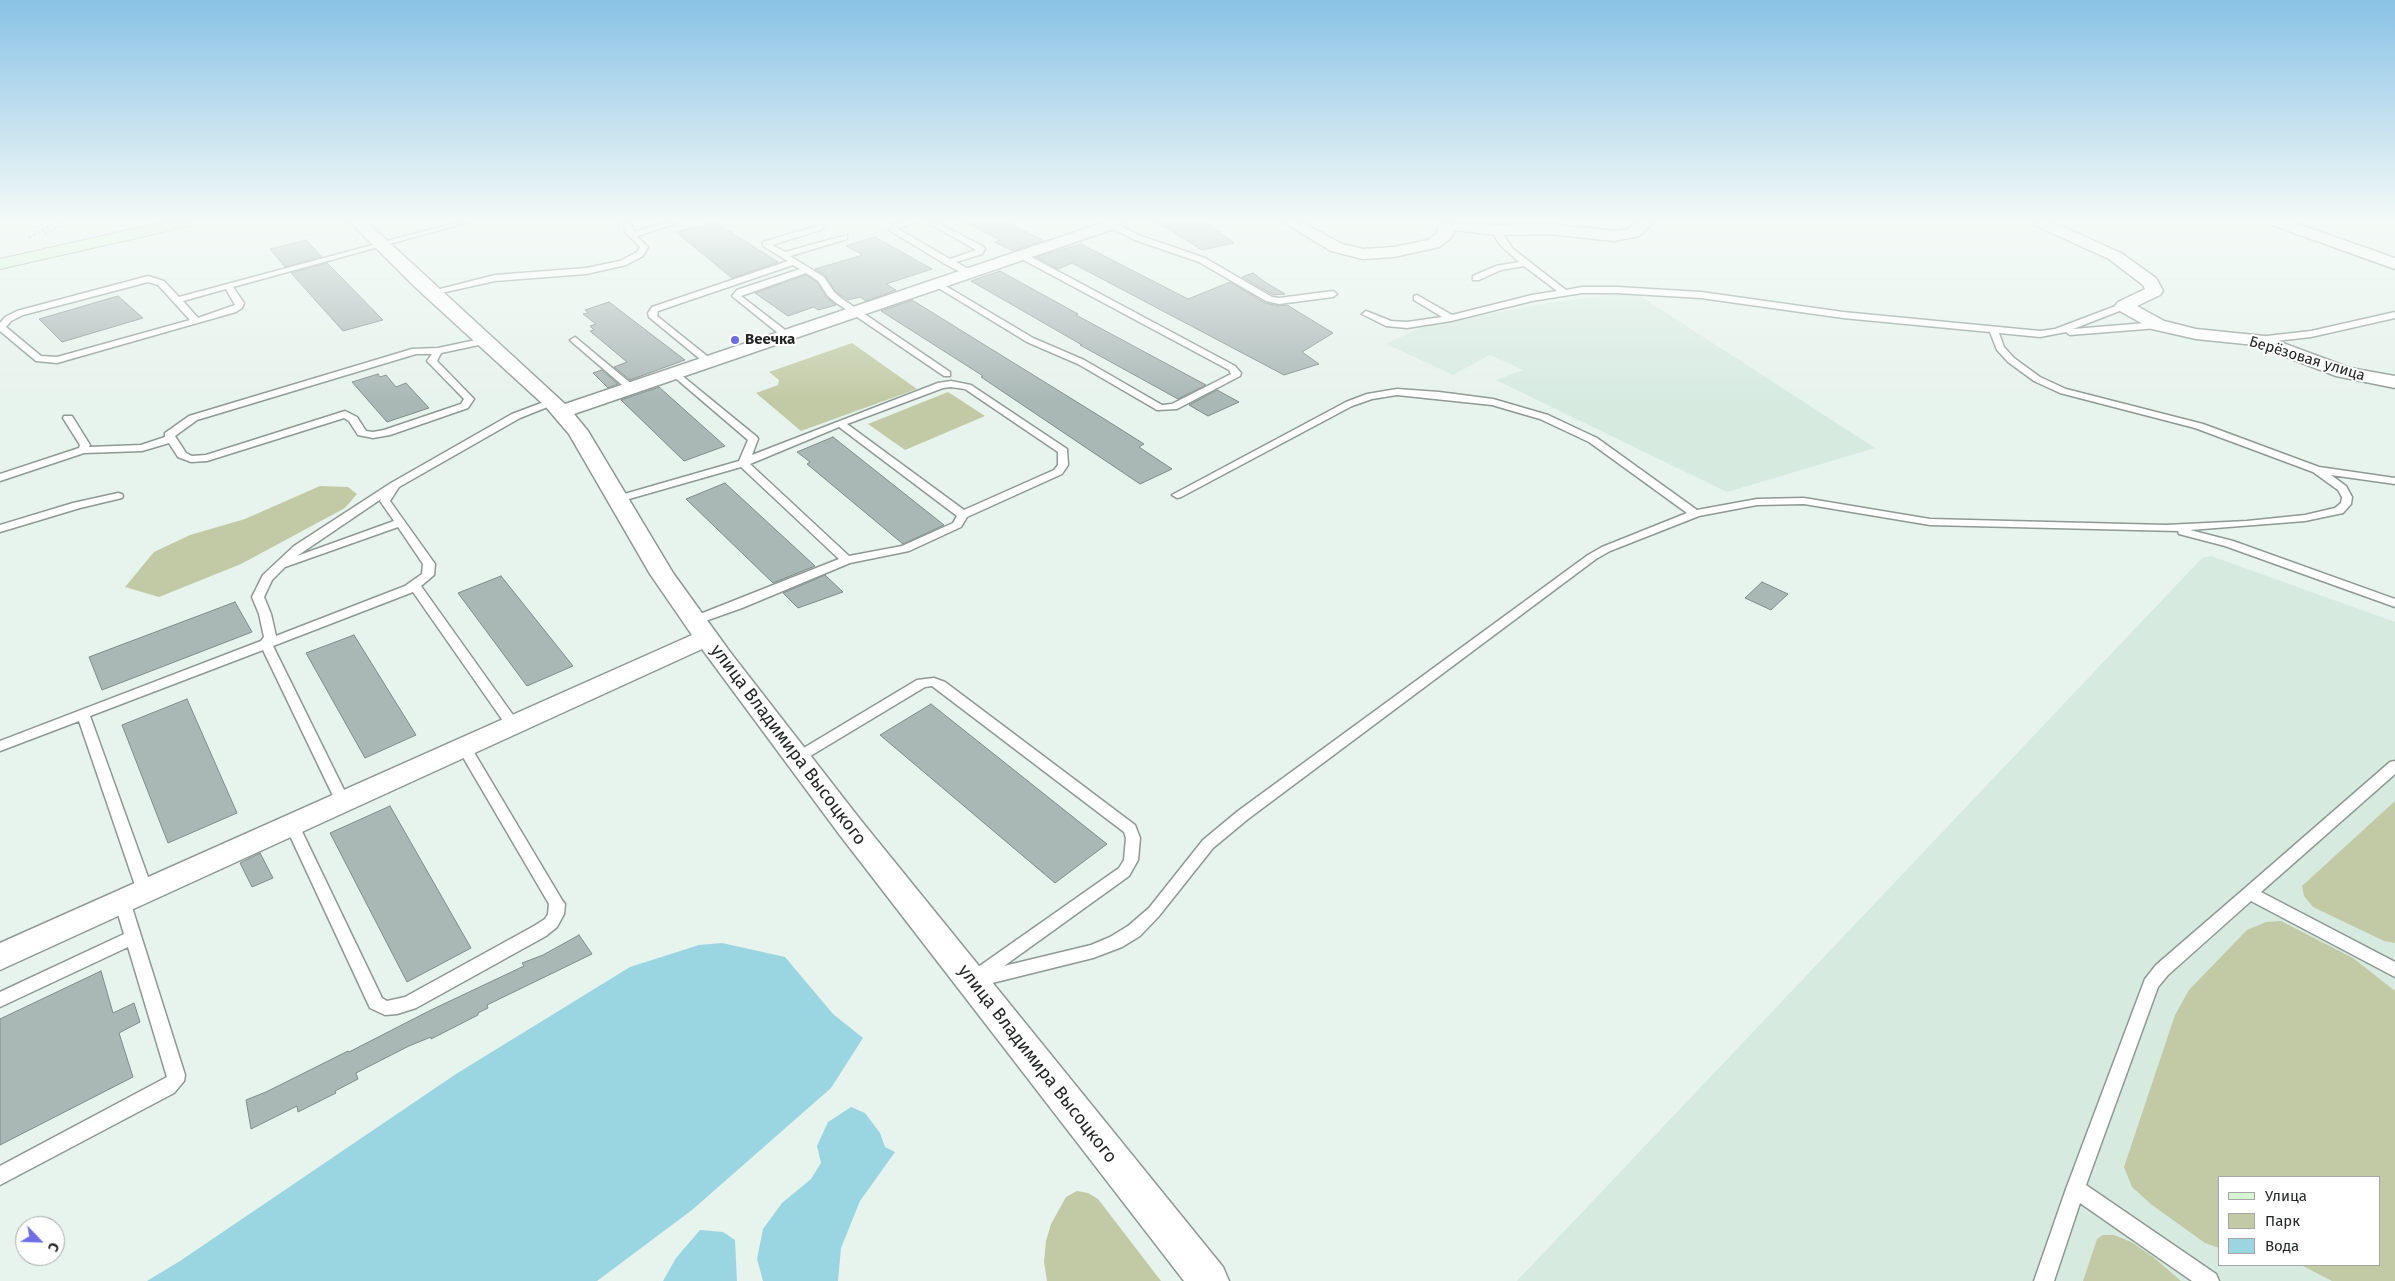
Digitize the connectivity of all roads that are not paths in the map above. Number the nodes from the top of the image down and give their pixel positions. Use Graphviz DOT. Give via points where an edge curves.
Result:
graph roads {
  1 [pos="134,282"];
  2 [pos="159,282"];
  3 [pos="243,282"];
  4 [pos="421,282"];
  5 [pos="478,282"];
  6 [pos="734,282"];
  7 [pos="771,282"];
  8 [pos="824,282"];
  9 [pos="943,282"];
  10 [pos="1071,282"];
  11 [pos="1238,282"];
  12 [pos="1550,282"];
  13 [pos="2147,282"];
  14 [pos="936,284"];
  15 [pos="228,286"];
  16 [pos="432,292"];
  17 [pos="1564,293"];
  18 [pos="1333,294"];
  19 [pos="1417,298"];
  20 [pos="177,300"];
  21 [pos="2124,306"];
  22 [pos="855,311"];
  23 [pos="1366,314"];
  24 [pos="2395,315"];
  25 [pos="1451,318"];
  26 [pos="196,321"];
  27 [pos="2158,325"];
  28 [pos="1994,331"];
  29 [pos="2057,332"];
  30 [pos="786,335"];
  31 [pos="575,340"];
  32 [pos="2258,340"];
  33 [pos="485,341"];
  34 [pos="438,351"];
  35 [pos="709,362"];
  36 [pos="675,373"];
  37 [pos="947,374"];
  38 [pos="2395,382"];
  39 [pos="631,388"];
  40 [pos="556,407"];
  41 [pos="68,418"];
  42 [pos="840,423"];
  43 [pos="170,439"];
  44 [pos="83,450"];
  45 [pos="743,463"];
  46 [pos="2317,470"];
  47 [pos="0,478"];
  48 [pos="2395,481"];
  49 [pos="395,485"];
  50 [pos="1176,495"];
  51 [pos="118,496"];
  52 [pos="618,499"];
  53 [pos="1695,514"];
  54 [pos="963,515"];
  55 [pos="399,523"];
  56 [pos="2166,528"];
  57 [pos="0,529"];
  58 [pos="847,560"];
  59 [pos="277,566"];
  60 [pos="415,586"];
  61 [pos="2395,603"];
  62 [pos="700,629"];
  63 [pos="266,644"];
  64 [pos="83,714"];
  65 [pos="513,725"];
  66 [pos="0,746"];
  67 [pos="464,747"];
  68 [pos="796,758"];
  69 [pos="2395,766"];
  70 [pos="343,802"];
  71 [pos="292,825"];
  72 [pos="2249,893"];
  73 [pos="134,896"];
  74 [pos="133,937"];
  75 [pos="0,957"];
  76 [pos="2395,970"];
  77 [pos="971,981"];
  78 [pos="0,1000"];
  79 [pos="0,1176"];
  80 [pos="2075,1189"];
  81 [pos="1209,1281"];
  82 [pos="2044,1281"];
  83 [pos="2209,1281"];
  1 -- 26 [label="lane" via="20,313 8,318 1,327 33,356 47,361"];
  2 -- 20 [label="lane"];
  3 -- 15 [label="lane"];
  4 -- 16 [label="street, улица Владимира Высоцкого"];
  5 -- 16 [label="lane"];
  6 -- 35 [label="lane" via="655,308 652,313"];
  7 -- 30 [label="lane" via="736,296"];
  8 -- 22 [label="lane" via="831,294"];
  9 -- 14 [label="street"];
  10 -- 14 [label="lane" via="1232,368 1235,376 1174,406 1160,408 1081,362 1030,340"];
  11 -- 18 [label="lane" via="1269,300"];
  12 -- 17 [label="lane"];
  13 -- 21 [label="street" via="2154,291"];
  14 -- 22 [label="street"];
  15 -- 20 [label="lane"];
  15 -- 26 [label="lane" via="240,302 239,306"];
  16 -- 33 [label="street, улица Владимира Высоцкого"];
  17 -- 25 [label="lane"];
  17 -- 28 [label="lane" via="1604,289 1701,295 1843,315"];
  19 -- 25 [label="lane"];
  20 -- 26 [label="lane"];
  21 -- 27 [label="street, Берёзовая улица"];
  21 -- 29 [label="lane"];
  22 -- 30 [label="street"];
  22 -- 37 [label="lane"];
  23 -- 25 [label="lane" via="1401,326"];
  24 -- 32 [label="lane" via="2311,334"];
  27 -- 29 [label="lane"];
  27 -- 32 [label="street, Берёзовая улица" via="2204,335"];
  28 -- 29 [label="lane"];
  28 -- 46 [label="lane" via="2004,353 2022,369 2050,386 2080,397 2199,426"];
  30 -- 35 [label="street"];
  31 -- 39 [label="lane"];
  32 -- 38 [label="street, Берёзовая улица" via="2348,374"];
  33 -- 34 [label="lane"];
  33 -- 40 [label="street, улица Владимира Высоцкого"];
  34 -- 43 [label="lane" via="415,351 193,418 169,435"];
  34 -- 43 [label="lane" via="432,361 469,399 464,406 386,433 362,433 353,419 345,414 207,458 191,459 182,455"];
  35 -- 36 [label="street"];
  36 -- 39 [label="street"];
  36 -- 45 [label="lane" via="753,439"];
  39 -- 40 [label="street"];
  40 -- 49 [label="lane" via="516,416"];
  40 -- 52 [label="street, улица Владимира Высоцкого" via="588,445"];
  41 -- 44 [label="lane" via="85,446"];
  42 -- 45 [label="lane"];
  42 -- 54 [label="lane"];
  42 -- 54 [label="lane" via="941,385 961,385 1063,451 1063,466 1058,472"];
  43 -- 44 [label="lane" via="142,448"];
  44 -- 47 [label="lane"];
  45 -- 52 [label="lane"];
  45 -- 58 [label="lane"];
  46 -- 48 [label="lane"];
  46 -- 56 [label="lane" via="2342,488 2347,497 2340,511 2247,524"];
  49 -- 55 [label="lane" via="385,501"];
  49 -- 59 [label="lane" via="320,532"];
  50 -- 53 [label="lane" via="1350,404 1370,396 1397,392 1493,402 1544,416 1593,440"];
  51 -- 57 [label="lane"];
  52 -- 62 [label="street, улица Владимира Высоцкого" via="662,574"];
  53 -- 56 [label="lane" via="1757,502 1804,502 1930,522"];
  53 -- 77 [label="lane" via="1592,557 1243,815 1208,844 1154,912 1134,931 1093,951"];
  54 -- 58 [label="lane" via="956,525 905,548"];
  55 -- 59 [label="lane"];
  55 -- 60 [label="lane" via="429,564 428,575"];
  56 -- 61 [label="lane" via="2230,543"];
  58 -- 62 [label="lane" via="738,605"];
  59 -- 63 [label="lane" via="258,597 270,637"];
  60 -- 63 [label="lane"];
  60 -- 65 [label="lane"];
  62 -- 65 [label="street"];
  62 -- 68 [label="street, улица Владимира Высоцкого"];
  63 -- 64 [label="lane"];
  63 -- 70 [label="lane"];
  64 -- 66 [label="lane"];
  64 -- 73 [label="lane"];
  65 -- 67 [label="street"];
  67 -- 70 [label="street"];
  67 -- 71 [label="lane" via="556,904 556,914 540,931 410,1003 385,1008 376,1004"];
  68 -- 77 [label="street, улица Владимира Высоцкого"];
  68 -- 77 [label="lane" via="922,683 934,682 1130,829 1133,838 1131,860 1124,872"];
  69 -- 72 [label="lane"];
  70 -- 71 [label="street"];
  71 -- 73 [label="street"];
  72 -- 76 [label="lane"];
  72 -- 80 [label="lane" via="2162,970 2151,984"];
  73 -- 74 [label="lane"];
  73 -- 75 [label="street"];
  74 -- 78 [label="lane"];
  74 -- 79 [label="lane" via="176,1075 174,1081 168,1088"];
  77 -- 81 [label="street, улица Владимира Высоцкого"];
  80 -- 82 [label="lane"];
  80 -- 83 [label="lane"];
}
